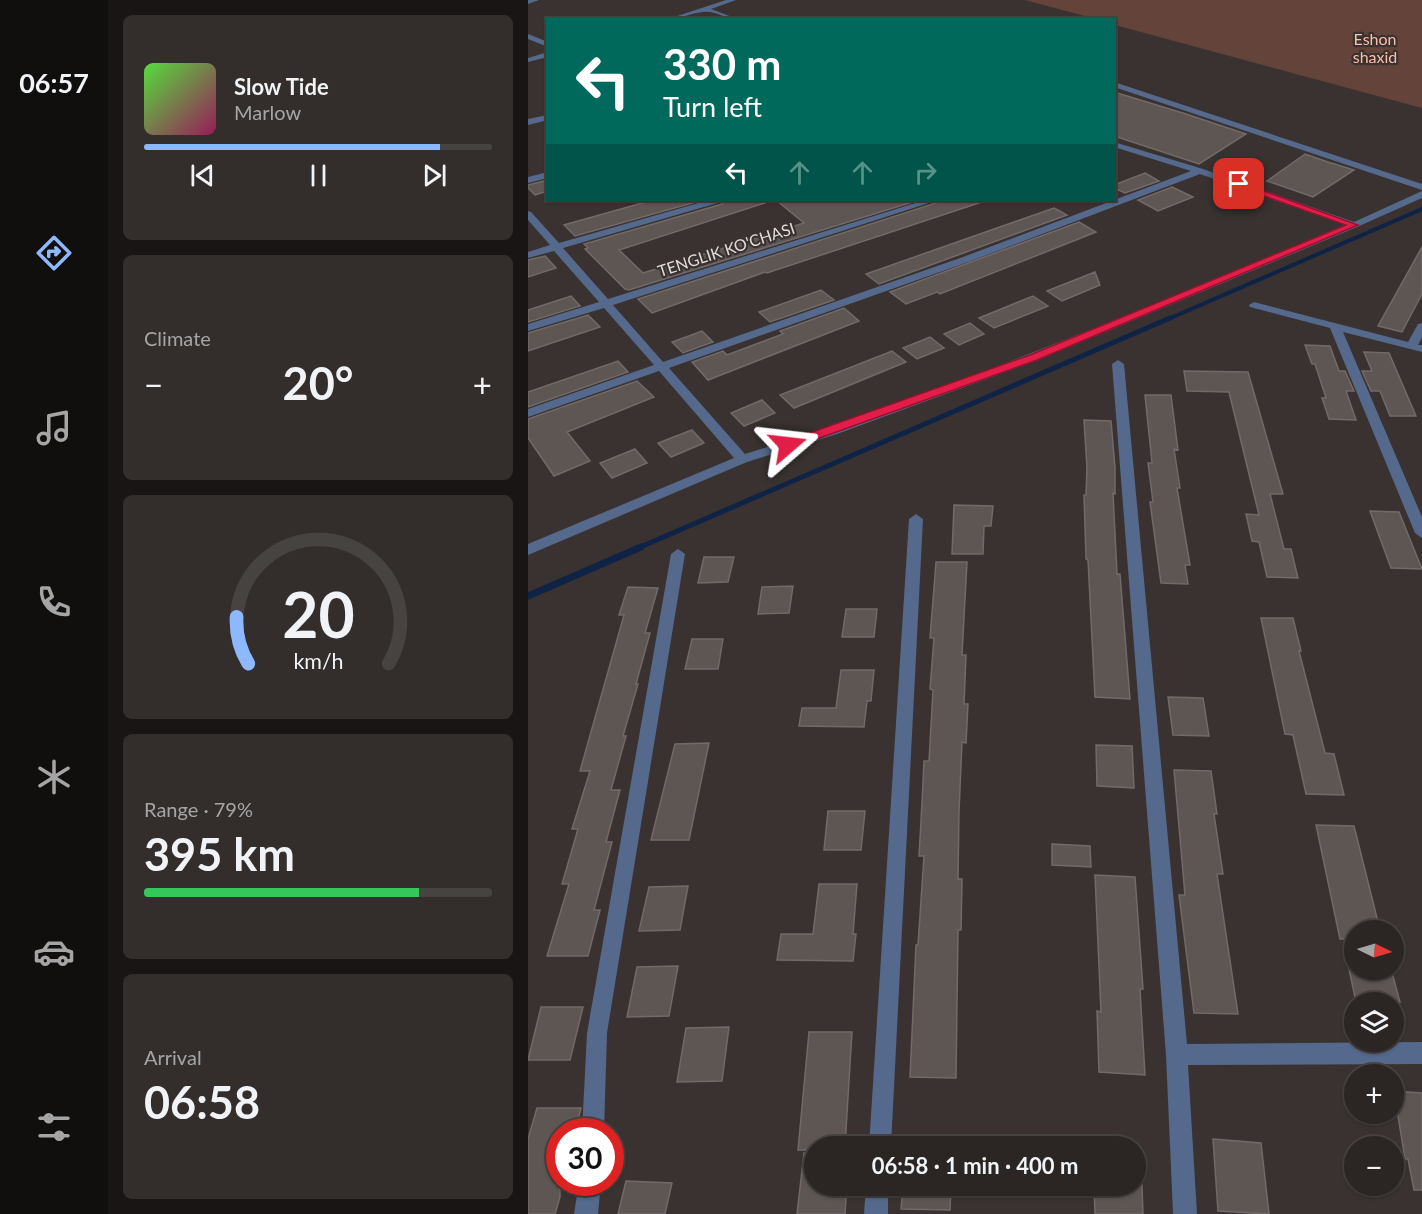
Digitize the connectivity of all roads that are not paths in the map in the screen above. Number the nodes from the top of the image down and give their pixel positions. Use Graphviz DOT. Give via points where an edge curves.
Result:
graph roads {
  1 [pos="536,0"];
  2 [pos="733,0"];
  3 [pos="528,2"];
  4 [pos="705,9"];
  5 [pos="675,18"];
  6 [pos="731,18"];
  7 [pos="528,36"];
  8 [pos="546,44"];
  9 [pos="546,55"];
  10 [pos="528,60"];
  11 [pos="1116,85"];
  12 [pos="546,118"];
  13 [pos="528,122"];
  14 [pos="1116,145"];
  15 [pos="1200,171"];
  16 [pos="546,176"];
  17 [pos="528,180"];
  18 [pos="1422,187"];
  19 [pos="1422,194"];
  20 [pos="715,201"];
  21 [pos="930,201"];
  22 [pos="528,214"];
  23 [pos="1354,225"];
  24 [pos="556,247"];
  25 [pos="528,255"];
  26 [pos="604,304"];
  27 [pos="1254,305"];
  28 [pos="1335,326"];
  29 [pos="1422,326"];
  30 [pos="528,328"];
  31 [pos="1417,347"];
  32 [pos="1118,364"];
  33 [pos="661,367"];
  34 [pos="528,413"];
  35 [pos="742,459"];
  36 [pos="916,519"];
  37 [pos="1422,533"];
  38 [pos="528,550"];
  39 [pos="678,554"];
  40 [pos="1422,1053"];
  41 [pos="1177,1055"];
  42 [pos="594,1118"];
  43 [pos="881,1136"];
  44 [pos="588,1196"];
  45 [pos="877,1196"];
  46 [pos="586,1214"];
  47 [pos="876,1214"];
  48 [pos="1185,1214"];
  1 -- 3 [label="street"];
  2 -- 4 [label="street"];
  4 -- 5 [label="street"];
  4 -- 6 [label="street"];
  7 -- 8 [label="street"];
  9 -- 10 [label="street"];
  11 -- 18 [label="street"];
  12 -- 13 [label="street"];
  14 -- 15 [label="street"];
  15 -- 23 [label="street"];
  15 -- 33 [label="street" via="967,259"];
  16 -- 17 [label="street"];
  19 -- 23 [label="street"];
  20 -- 24 [label="street"];
  21 -- 26 [label="street, TENGLIK KO'CHASI"];
  22 -- 24 [label="street"];
  23 -- 35 [label="street" via="1034,357 833,431"];
  24 -- 25 [label="street"];
  24 -- 26 [label="street"];
  26 -- 30 [label="street, TENGLIK KO'CHASI"];
  26 -- 33 [label="street"];
  27 -- 28 [label="street"];
  28 -- 31 [label="street"];
  28 -- 37 [label="street"];
  29 -- 31 [label="street"];
  32 -- 41 [label="street"];
  33 -- 34 [label="street"];
  33 -- 35 [label="street"];
  35 -- 38 [label="street"];
  36 -- 43 [label="street"];
  39 -- 42 [label="street" via="597,1033"];
  40 -- 41 [label="street"];
  41 -- 48 [label="street"];
  44 -- 46 [label="street"];
  45 -- 47 [label="street"];
}
